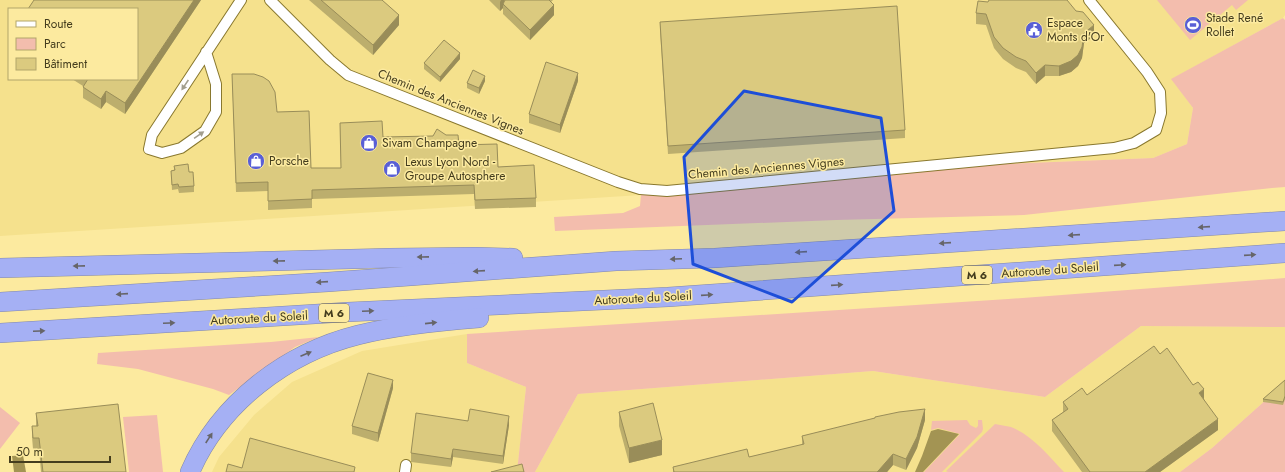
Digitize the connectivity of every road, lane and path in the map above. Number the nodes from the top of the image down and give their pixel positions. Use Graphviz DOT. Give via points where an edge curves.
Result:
graph roads {
  1 [pos="241,0"];
  2 [pos="270,0"];
  3 [pos="1089,0"];
  4 [pos="206,52"];
  5 [pos="1285,222"];
  6 [pos="1285,253"];
  7 [pos="616,262"];
  8 [pos="0,268"];
  9 [pos="668,297"];
  10 [pos="0,302"];
  11 [pos="0,333"];
  12 [pos="190,472"];
  1 -- 4 [label="street"];
  2 -- 3 [label="street, Chemin des Anciennes Vignes" via="348,75 618,182 640,189 668,191 1134,144 1156,130 1161,113 1160,92"];
  4 -- 4 [label="street, one-way" via="152,135 149,149 162,153 182,148 205,131 216,112 216,84"];
  5 -- 7 [label="highway, one-way"];
  9 -- 6 [label="highway, Autoroute du Soleil / M 6, one-way"];
  7 -- 8 [label="highway, one-way" via="452,257"];
  7 -- 10 [label="highway, one-way"];
  11 -- 9 [label="highway, Autoroute du Soleil / M 6, one-way" via="348,312"];
  12 -- 9 [label="highway, one-way" via="217,426 249,391 298,358 334,342 386,329 604,308"];
}
